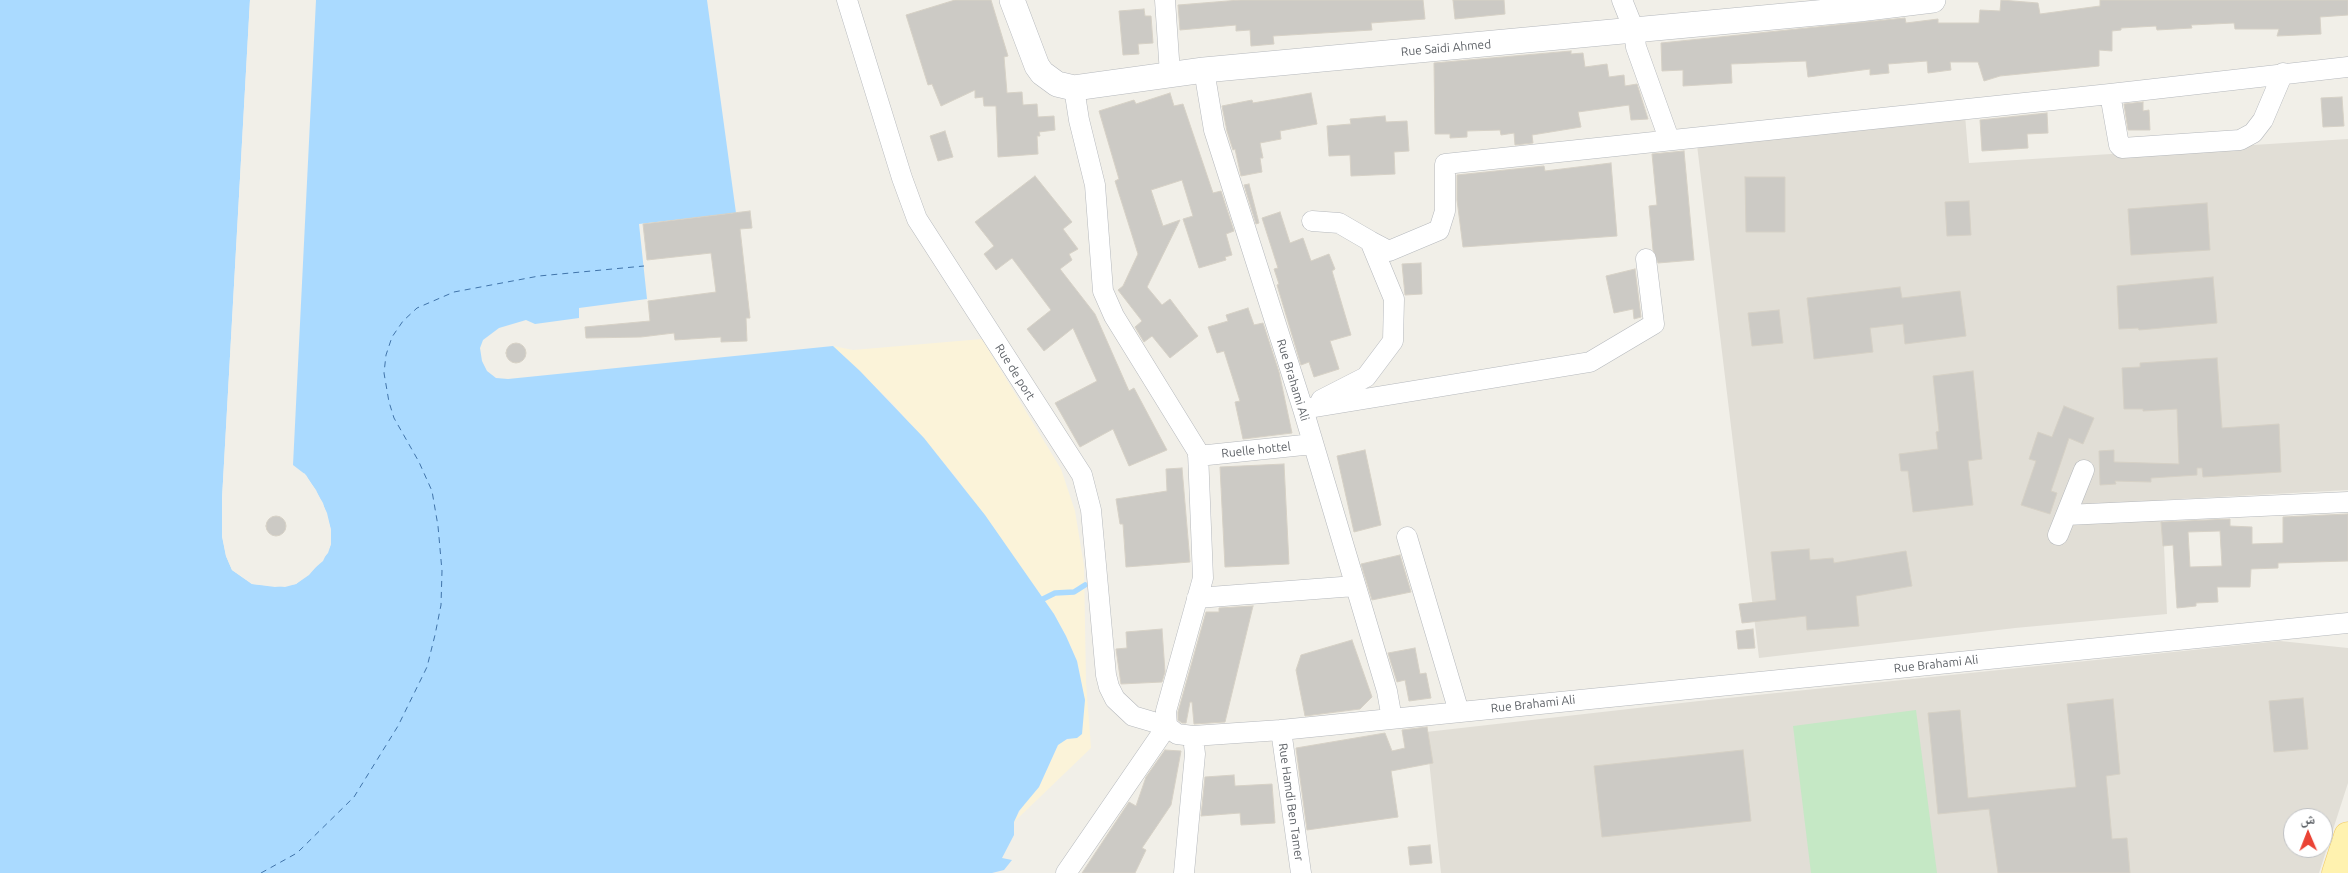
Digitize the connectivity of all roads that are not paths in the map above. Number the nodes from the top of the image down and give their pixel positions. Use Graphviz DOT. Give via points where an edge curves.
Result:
graph roads {
  1 [pos="847,0"];
  2 [pos="1012,0"];
  3 [pos="1165,0"];
  4 [pos="1622,0"];
  5 [pos="1933,0"];
  6 [pos="1858,5"];
  7 [pos="1634,30"];
  8 [pos="2348,67"];
  9 [pos="1204,70"];
  10 [pos="2284,73"];
  11 [pos="1170,74"];
  12 [pos="1074,88"];
  13 [pos="2110,94"];
  14 [pos="1669,139"];
  15 [pos="1312,222"];
  16 [pos="1370,240"];
  17 [pos="1646,259"];
  18 [pos="1302,409"];
  19 [pos="1313,444"];
  20 [pos="1198,456"];
  21 [pos="2084,470"];
  22 [pos="2348,502"];
  23 [pos="2066,515"];
  24 [pos="2058,536"];
  25 [pos="1406,537"];
  26 [pos="1355,586"];
  27 [pos="1197,598"];
  28 [pos="2348,623"];
  29 [pos="1458,712"];
  30 [pos="1392,719"];
  31 [pos="1167,726"];
  32 [pos="1281,730"];
  33 [pos="1193,736"];
  34 [pos="2348,836"];
  35 [pos="1066,873"];
  36 [pos="1184,873"];
  37 [pos="1301,873"];
  38 [pos="2336,873"];
  1 -- 31 [label="street, Rue de port" via="899,171 917,219 1082,475 1092,510 1109,687 1115,699 1133,716"];
  2 -- 12 [label="street, Rue Saidi Ahmed" via="1037,66 1057,84"];
  3 -- 11 [label="street"];
  4 -- 7 [label="street"];
  5 -- 6 [label="street, Rue Saidi Ahmed"];
  6 -- 7 [label="street, Rue Saidi Ahmed"];
  7 -- 9 [label="street, Rue Saidi Ahmed"];
  7 -- 14 [label="street" via="1636,47"];
  8 -- 10 [label="street"];
  9 -- 11 [label="street, Rue Saidi Ahmed"];
  9 -- 18 [label="street, Rue Brahami Ali" via="1214,130"];
  10 -- 13 [label="street"];
  10 -- 13 [label="street" via="2262,120 2253,133 2240,140 2122,148"];
  11 -- 12 [label="street, Rue Saidi Ahmed"];
  12 -- 20 [label="street" via="1095,184 1103,291 1114,316"];
  13 -- 14 [label="street"];
  14 -- 16 [label="street" via="1445,164 1445,211 1439,230 1389,251"];
  15 -- 16 [label="street" via="1339,223"];
  16 -- 18 [label="street" via="1394,299 1393,341 1366,377"];
  17 -- 18 [label="street" via="1654,324 1590,362"];
  18 -- 19 [label="street, Rue Brahami Ali"];
  19 -- 20 [label="street, Ruelle hottel"];
  19 -- 26 [label="street, Rue Brahami Ali"];
  20 -- 27 [label="street" via="1202,578"];
  21 -- 23 [label="street"];
  22 -- 23 [label="street"];
  23 -- 24 [label="street"];
  25 -- 29 [label="street"];
  26 -- 27 [label="street"];
  26 -- 30 [label="street, Rue Brahami Ali" via="1387,691"];
  27 -- 31 [label="street" via="1166,711"];
  28 -- 29 [label="street, Rue Brahami Ali"];
  29 -- 30 [label="street, Rue Brahami Ali"];
  30 -- 32 [label="street"];
  31 -- 33 [label="street, Rue de port" via="1177,734"];
  31 -- 35 [label="street"];
  32 -- 33 [label="street"];
  32 -- 37 [label="street, Rue Hamdi Ben Tamer"];
  33 -- 36 [label="street" via="1195,754"];
  34 -- 38 [label="main road"];
}
